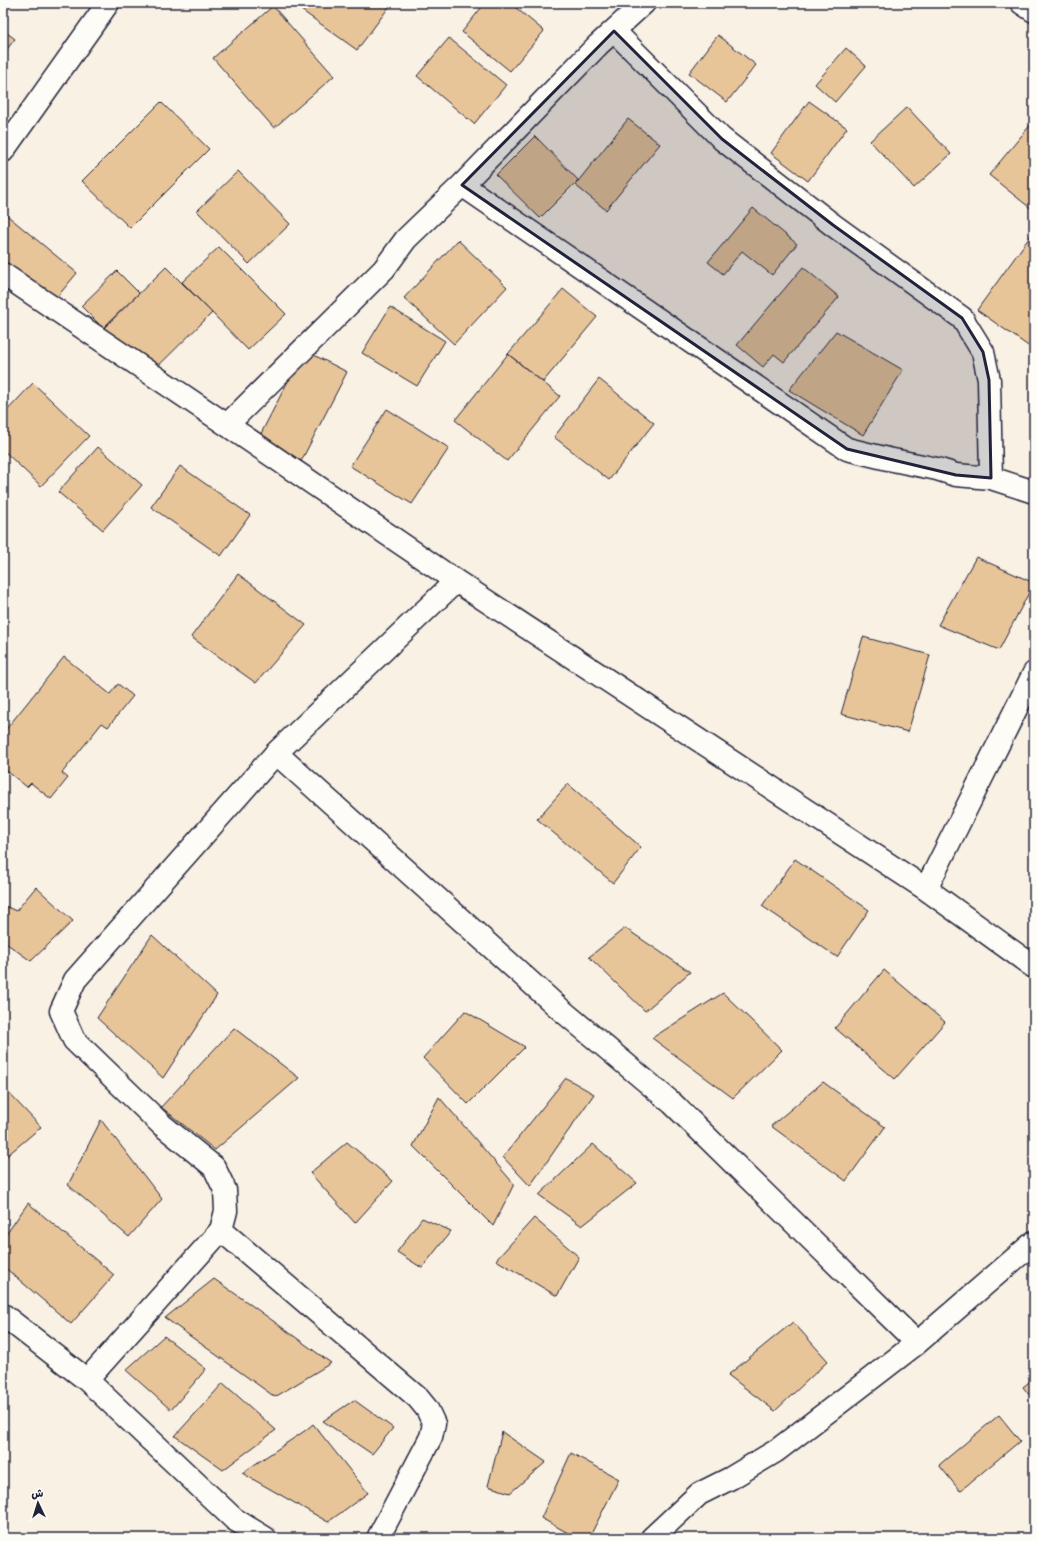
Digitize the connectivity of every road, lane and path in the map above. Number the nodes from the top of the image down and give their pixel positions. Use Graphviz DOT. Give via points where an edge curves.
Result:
graph roads {
  1 [pos="108,3"];
  2 [pos="644,3"];
  3 [pos="1022,3"];
  4 [pos="1034,11"];
  5 [pos="614,31"];
  6 [pos="3,151"];
  7 [pos="462,185"];
  8 [pos="3,274"];
  9 [pos="227,425"];
  10 [pos="991,478"];
  11 [pos="1034,492"];
  12 [pos="456,581"];
  13 [pos="1034,673"];
  14 [pos="276,753"];
  15 [pos="926,889"];
  16 [pos="1034,967"];
  17 [pos="221,1230"];
  18 [pos="1034,1242"];
  19 [pos="3,1315"];
  20 [pos="917,1343"];
  21 [pos="87,1380"];
  22 [pos="265,1538"];
  23 [pos="378,1538"];
  24 [pos="652,1538"];
  1 -- 6 [label="street"];
  2 -- 5 [label="street"];
  3 -- 4 [label="street"];
  5 -- 7 [label="street"];
  5 -- 10 [label="street" via="722,139 833,225 962,318 983,352 989,380"];
  7 -- 9 [label="street" via="406,239 384,269"];
  7 -- 10 [label="street" via="847,448 937,469 956,476"];
  8 -- 9 [label="street"];
  9 -- 12 [label="street"];
  10 -- 11 [label="street"];
  12 -- 14 [label="street"];
  12 -- 15 [label="street"];
  13 -- 15 [label="street"];
  14 -- 17 [label="street" via="75,980 61,1011 74,1040 162,1125 214,1167 225,1190 226,1211"];
  14 -- 20 [label="street" via="559,1008 672,1103"];
  15 -- 16 [label="street"];
  17 -- 21 [label="street"];
  17 -- 23 [label="street" via="418,1398 427,1409 434,1424 432,1437"];
  18 -- 20 [label="street"];
  19 -- 21 [label="street"];
  20 -- 24 [label="street" via="776,1451 699,1494"];
  21 -- 22 [label="street" via="234,1519"];
}
